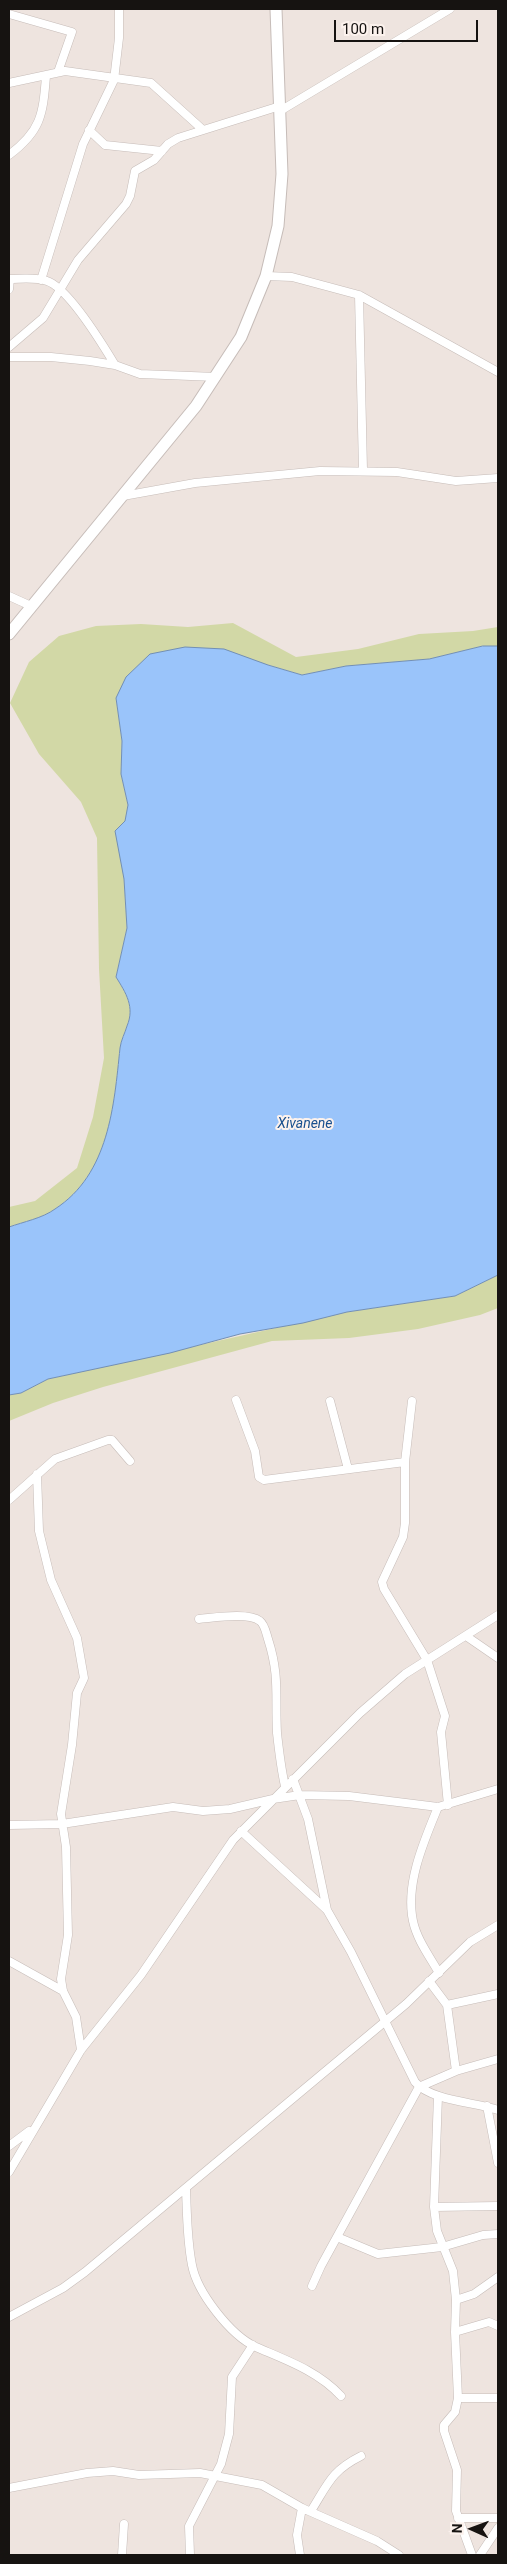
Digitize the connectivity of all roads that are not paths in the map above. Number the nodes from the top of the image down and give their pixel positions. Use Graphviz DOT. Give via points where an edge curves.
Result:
graph roads {
  1 [pos="119,9"];
  2 [pos="276,9"];
  3 [pos="450,9"];
  4 [pos="9,14"];
  5 [pos="58,72"];
  6 [pos="46,76"];
  7 [pos="115,78"];
  8 [pos="9,83"];
  9 [pos="280,108"];
  10 [pos="202,129"];
  11 [pos="89,130"];
  12 [pos="162,150"];
  13 [pos="9,155"];
  14 [pos="266,276"];
  15 [pos="10,279"];
  16 [pos="41,280"];
  17 [pos="9,289"];
  18 [pos="61,290"];
  19 [pos="359,294"];
  20 [pos="9,347"];
  21 [pos="9,357"];
  22 [pos="115,365"];
  23 [pos="498,372"];
  24 [pos="216,377"];
  25 [pos="363,470"];
  26 [pos="498,478"];
  27 [pos="121,496"];
  28 [pos="9,596"];
  29 [pos="31,606"];
  30 [pos="9,634"];
  31 [pos="236,1400"];
  32 [pos="330,1401"];
  33 [pos="412,1401"];
  34 [pos="130,1461"];
  35 [pos="404,1462"];
  36 [pos="348,1469"];
  37 [pos="37,1474"];
  38 [pos="9,1500"];
  39 [pos="498,1615"];
  40 [pos="199,1619"];
  41 [pos="466,1636"];
  42 [pos="498,1658"];
  43 [pos="427,1660"];
  44 [pos="292,1779"];
  45 [pos="285,1786"];
  46 [pos="498,1789"];
  47 [pos="300,1795"];
  48 [pos="273,1799"];
  49 [pos="448,1805"];
  50 [pos="438,1807"];
  51 [pos="62,1824"];
  52 [pos="9,1826"];
  53 [pos="242,1831"];
  54 [pos="327,1910"];
  55 [pos="498,1925"];
  56 [pos="9,1961"];
  57 [pos="439,1972"];
  58 [pos="429,1981"];
  59 [pos="63,1991"];
  60 [pos="498,1994"];
  61 [pos="447,2006"];
  62 [pos="386,2021"];
  63 [pos="81,2050"];
  64 [pos="498,2059"];
  65 [pos="456,2071"];
  66 [pos="419,2087"];
  67 [pos="438,2096"];
  68 [pos="487,2106"];
  69 [pos="498,2110"];
  70 [pos="33,2128"];
  71 [pos="9,2146"];
  72 [pos="498,2163"];
  73 [pos="9,2172"];
  74 [pos="186,2189"];
  75 [pos="498,2206"];
  76 [pos="434,2207"];
  77 [pos="498,2234"];
  78 [pos="337,2237"];
  79 [pos="442,2247"];
  80 [pos="498,2277"];
  81 [pos="312,2286"];
  82 [pos="456,2300"];
  83 [pos="9,2317"];
  84 [pos="498,2326"];
  85 [pos="455,2332"];
  86 [pos="252,2345"];
  87 [pos="341,2396"];
  88 [pos="458,2398"];
  89 [pos="498,2398"];
  90 [pos="361,2456"];
  91 [pos="216,2477"];
  92 [pos="9,2488"];
  93 [pos="302,2508"];
  94 [pos="311,2511"];
  95 [pos="458,2518"];
  96 [pos="498,2518"];
  97 [pos="124,2524"];
  98 [pos="498,2528"];
  99 [pos="122,2555"];
  100 [pos="190,2555"];
  101 [pos="300,2555"];
  102 [pos="399,2555"];
  103 [pos="472,2555"];
  104 [pos="480,2555"];
  1 -- 7 [label="street"];
  2 -- 9 [label="main road"];
  3 -- 9 [label="street"];
  4 -- 5 [label="street" via="72,32"];
  5 -- 6 [label="street"];
  5 -- 7 [label="street"];
  6 -- 8 [label="street"];
  6 -- 13 [label="street" via="38,123 28,139"];
  7 -- 10 [label="street" via="154,85"];
  7 -- 11 [label="street"];
  9 -- 10 [label="street"];
  9 -- 14 [label="main road" via="282,174 278,216"];
  10 -- 12 [label="street" via="178,138"];
  11 -- 12 [label="street" via="105,145"];
  11 -- 16 [label="street"];
  12 -- 18 [label="street" via="154,160 135,171 126,204 78,260"];
  14 -- 19 [label="street" via="292,276"];
  14 -- 24 [label="main road" via="241,337"];
  15 -- 16 [label="street"];
  15 -- 17 [label="street"];
  16 -- 18 [label="street" via="49,281"];
  18 -- 20 [label="street" via="42,318"];
  18 -- 22 [label="street" via="102,342"];
  19 -- 23 [label="street"];
  19 -- 25 [label="street"];
  21 -- 22 [label="street"];
  22 -- 24 [label="street" via="140,374"];
  24 -- 27 [label="main road"];
  25 -- 26 [label="street" via="456,481"];
  25 -- 27 [label="street" via="194,483"];
  27 -- 29 [label="main road"];
  28 -- 29 [label="street"];
  29 -- 30 [label="main road"];
  31 -- 36 [label="street" via="248,1428 259,1477 264,1480"];
  32 -- 36 [label="street"];
  33 -- 35 [label="street"];
  34 -- 37 [label="street" via="112,1440 108,1440 55,1459"];
  35 -- 36 [label="street"];
  35 -- 43 [label="street" via="405,1522 402,1537 382,1582"];
  37 -- 38 [label="street"];
  37 -- 51 [label="street" via="39,1531 51,1580 77,1638 84,1678 77,1693"];
  39 -- 41 [label="street"];
  40 -- 45 [label="street" via="253,1618 264,1627 278,1681 277,1734"];
  41 -- 42 [label="street"];
  41 -- 43 [label="street"];
  43 -- 44 [label="street" via="405,1674 360,1713"];
  43 -- 49 [label="street" via="445,1716 441,1732"];
  44 -- 45 [label="street"];
  44 -- 47 [label="street"];
  45 -- 48 [label="street"];
  46 -- 49 [label="street"];
  47 -- 48 [label="street"];
  47 -- 50 [label="street" via="350,1796"];
  47 -- 54 [label="street"];
  48 -- 51 [label="street" via="230,1809 173,1808"];
  48 -- 53 [label="street"];
  49 -- 50 [label="street"];
  50 -- 57 [label="street" via="414,1875 411,1897 413,1922"];
  51 -- 52 [label="street"];
  51 -- 59 [label="street" via="66,1847 68,1934 61,1979"];
  53 -- 54 [label="street"];
  53 -- 63 [label="street" via="141,1975"];
  54 -- 62 [label="street"];
  55 -- 57 [label="street" via="470,1942"];
  56 -- 59 [label="street"];
  57 -- 58 [label="street"];
  58 -- 61 [label="street"];
  58 -- 62 [label="street"];
  59 -- 63 [label="street" via="76,2017"];
  60 -- 61 [label="street"];
  61 -- 65 [label="street"];
  62 -- 66 [label="street"];
  62 -- 74 [label="street"];
  63 -- 70 [label="street"];
  64 -- 65 [label="street"];
  65 -- 66 [label="street"];
  66 -- 67 [label="street"];
  66 -- 78 [label="street"];
  67 -- 68 [label="street"];
  67 -- 76 [label="street"];
  68 -- 69 [label="street"];
  68 -- 72 [label="street"];
  70 -- 71 [label="street"];
  70 -- 73 [label="street"];
  74 -- 83 [label="street" via="63,2288"];
  74 -- 86 [label="street" via="192,2267 212,2308"];
  75 -- 76 [label="street"];
  76 -- 79 [label="street"];
  77 -- 79 [label="street"];
  78 -- 79 [label="street" via="378,2254"];
  78 -- 81 [label="street"];
  79 -- 82 [label="street" via="453,2271"];
  80 -- 82 [label="street" via="474,2294"];
  82 -- 85 [label="street"];
  84 -- 85 [label="street" via="489,2322"];
  85 -- 88 [label="street"];
  86 -- 87 [label="street" via="312,2372"];
  86 -- 91 [label="street" via="232,2377 229,2434"];
  88 -- 89 [label="street"];
  88 -- 95 [label="street" via="455,2412 444,2425 457,2470 455,2501"];
  90 -- 94 [label="street" via="336,2471"];
  91 -- 92 [label="street" via="193,2472 139,2475 113,2471 70,2475"];
  91 -- 93 [label="street" via="262,2485"];
  91 -- 100 [label="street" via="189,2526"];
  93 -- 94 [label="street"];
  93 -- 101 [label="street" via="297,2535"];
  94 -- 102 [label="street"];
  95 -- 96 [label="street"];
  95 -- 103 [label="street"];
  97 -- 99 [label="street"];
  98 -- 104 [label="street"];
}
